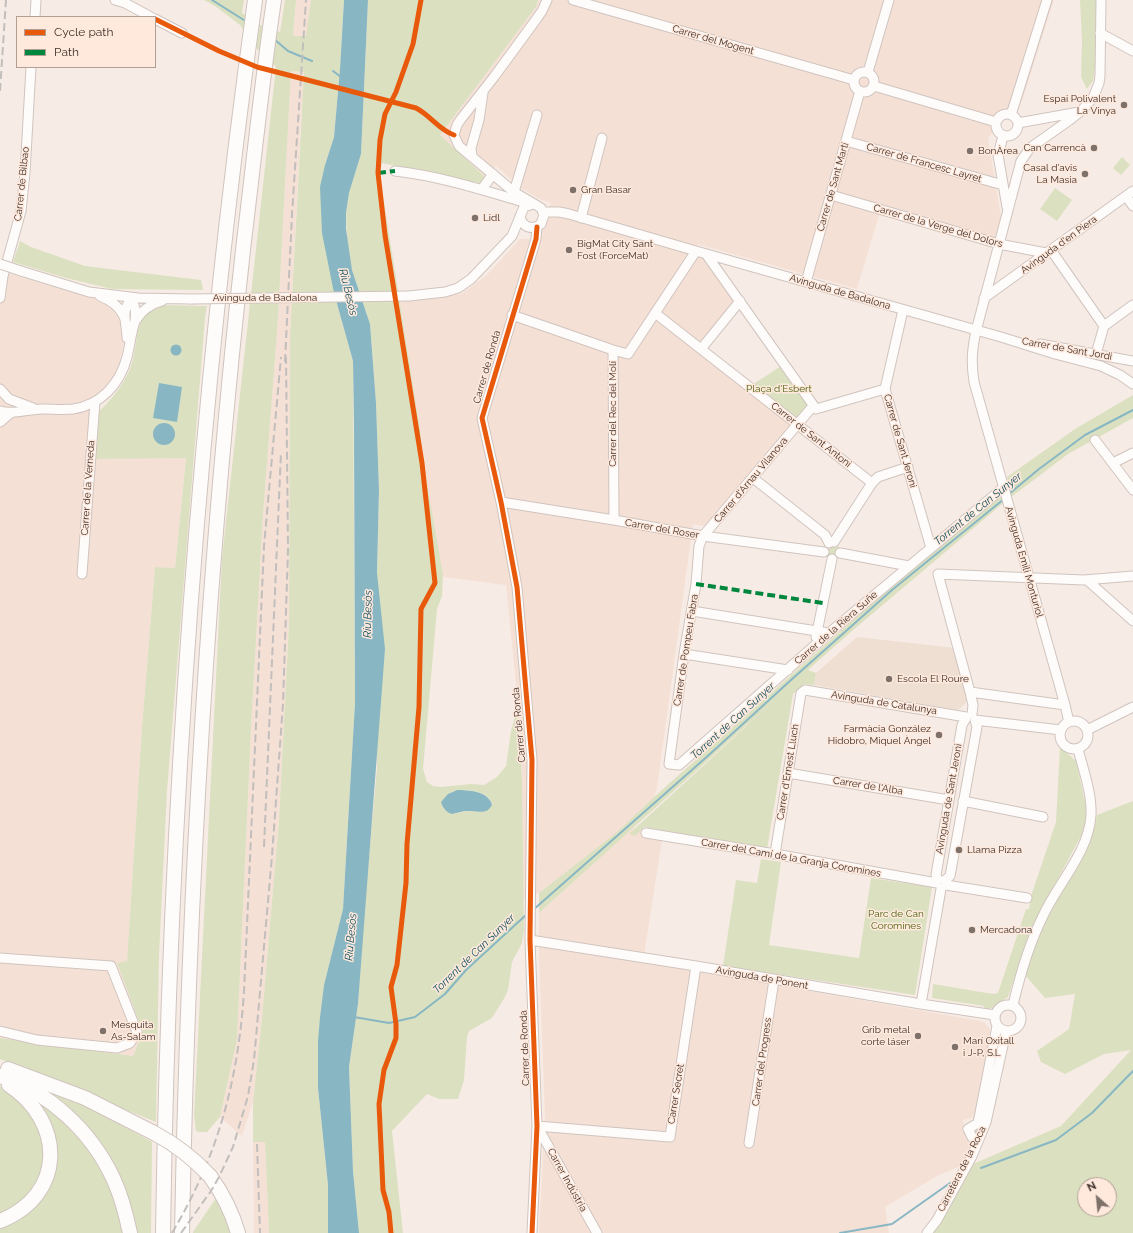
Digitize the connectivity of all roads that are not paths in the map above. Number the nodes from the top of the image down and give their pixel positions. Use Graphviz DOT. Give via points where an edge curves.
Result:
graph roads {
  1 [pos="36,0"];
  2 [pos="115,0"];
  3 [pos="547,0"];
  4 [pos="573,0"];
  5 [pos="889,0"];
  6 [pos="1047,0"];
  7 [pos="1100,0"];
  8 [pos="125,2"];
  9 [pos="254,3"];
  10 [pos="273,4"];
  11 [pos="34,16"];
  12 [pos="149,16"];
  13 [pos="156,20"];
  14 [pos="182,33"];
  15 [pos="1100,33"];
  16 [pos="1133,51"];
  17 [pos="32,68"];
  18 [pos="868,72"];
  19 [pos="854,80"];
  20 [pos="874,86"];
  21 [pos="484,91"];
  22 [pos="860,91"];
  23 [pos="469,109"];
  24 [pos="1081,111"];
  25 [pos="536,115"];
  26 [pos="1012,115"];
  27 [pos="478,120"];
  28 [pos="996,122"];
  29 [pos="1018,123"];
  30 [pos="1003,136"];
  31 [pos="602,138"];
  32 [pos="846,141"];
  33 [pos="472,156"];
  34 [pos="395,171"];
  35 [pos="493,174"];
  36 [pos="1003,185"];
  37 [pos="482,189"];
  38 [pos="514,192"];
  39 [pos="1130,194"];
  40 [pos="831,195"];
  41 [pos="533,204"];
  42 [pos="1133,206"];
  43 [pos="521,208"];
  44 [pos="1008,210"];
  45 [pos="543,212"];
  46 [pos="581,218"];
  47 [pos="527,227"];
  48 [pos="538,227"];
  49 [pos="512,236"];
  50 [pos="999,244"];
  51 [pos="696,251"];
  52 [pos="1048,252"];
  53 [pos="706,254"];
  54 [pos="0,264"];
  55 [pos="806,282"];
  56 [pos="89,292"];
  57 [pos="0,298"];
  58 [pos="131,298"];
  59 [pos="984,298"];
  60 [pos="166,299"];
  61 [pos="740,301"];
  62 [pos="1133,305"];
  63 [pos="903,310"];
  64 [pos="656,313"];
  65 [pos="512,315"];
  66 [pos="130,321"];
  67 [pos="1104,326"];
  68 [pos="976,331"];
  69 [pos="1000,337"];
  70 [pos="701,349"];
  71 [pos="613,350"];
  72 [pos="1096,354"];
  73 [pos="1133,361"];
  74 [pos="1133,384"];
  75 [pos="0,389"];
  76 [pos="885,389"];
  77 [pos="13,401"];
  78 [pos="0,402"];
  79 [pos="95,402"];
  80 [pos="814,407"];
  81 [pos="39,409"];
  82 [pos="0,410"];
  83 [pos="16,412"];
  84 [pos="0,422"];
  85 [pos="798,425"];
  86 [pos="1095,440"];
  87 [pos="1133,453"];
  88 [pos="1112,463"];
  89 [pos="908,467"];
  90 [pos="753,478"];
  91 [pos="872,483"];
  92 [pos="1004,489"];
  93 [pos="1133,490"];
  94 [pos="500,502"];
  95 [pos="614,520"];
  96 [pos="703,536"];
  97 [pos="831,543"];
  98 [pos="931,548"];
  99 [pos="824,552"];
  100 [pos="836,556"];
  101 [pos="910,566"];
  102 [pos="82,574"];
  103 [pos="1133,576"];
  104 [pos="1029,578"];
  105 [pos="1087,580"];
  106 [pos="692,611"];
  107 [pos="1133,621"];
  108 [pos="817,631"];
  109 [pos="829,634"];
  110 [pos="813,648"];
  111 [pos="684,654"];
  112 [pos="788,670"];
  113 [pos="803,691"];
  114 [pos="970,692"];
  115 [pos="1065,705"];
  116 [pos="1133,707"];
  117 [pos="971,718"];
  118 [pos="1069,722"];
  119 [pos="1061,730"];
  120 [pos="1087,730"];
  121 [pos="1078,749"];
  122 [pos="670,764"];
  123 [pos="788,773"];
  124 [pos="949,800"];
  125 [pos="963,801"];
  126 [pos="1043,817"];
  127 [pos="646,833"];
  128 [pos="775,854"];
  129 [pos="941,884"];
  130 [pos="1027,898"];
  131 [pos="530,940"];
  132 [pos="0,958"];
  133 [pos="696,966"];
  134 [pos="774,980"];
  135 [pos="921,1004"];
  136 [pos="1013,1005"];
  137 [pos="995,1015"];
  138 [pos="997,1026"];
  139 [pos="0,1031"];
  140 [pos="1006,1032"];
  141 [pos="0,1071"];
  142 [pos="982,1122"];
  143 [pos="537,1126"];
  144 [pos="977,1142"];
  145 [pos="749,1143"];
  146 [pos="0,1221"];
  147 [pos="130,1233"];
  148 [pos="163,1233"];
  149 [pos="182,1233"];
  150 [pos="238,1233"];
  151 [pos="532,1233"];
  152 [pos="597,1233"];
  153 [pos="927,1233"];
  1 -- 11 [label="street"];
  2 -- 8 [label="street"];
  3 -- 21 [label="street" via="542,11"];
  4 -- 19 [label="street, Carrer del Mogent"];
  5 -- 18 [label="street"];
  6 -- 26 [label="street"];
  7 -- 15 [label="street, Avinguda Emili Monturiol"];
  8 -- 12 [label="street"];
  9 -- 148 [label="highway" via="212,359 187,658 174,869"];
  10 -- 149 [label="highway" via="235,319 205,661 191,926"];
  13 -- 14 [label="street"];
  15 -- 16 [label="street"];
  15 -- 24 [label="street, Avinguda Emili Monturiol" via="1099,83 1093,98"];
  17 -- 57 [label="street, Carrer de Bilbao" via="21,211 3,276"];
  18 -- 19 [label="street" via="859,72"];
  18 -- 20 [label="street" via="874,77"];
  19 -- 22 [label="street"];
  20 -- 22 [label="street" via="869,91"];
  20 -- 28 [label="street"];
  21 -- 23 [label="street"];
  21 -- 27 [label="street"];
  22 -- 32 [label="street, Carrer de Sant Martí"];
  23 -- 27 [label="street" via="475,111"];
  23 -- 33 [label="street" via="457,125 454,135 460,146"];
  24 -- 29 [label="street"];
  24 -- 44 [label="street, Avinguda Emili Monturiol" via="1026,151"];
  25 -- 38 [label="street"];
  26 -- 28 [label="street" via="1003,115"];
  26 -- 29 [label="street"];
  27 -- 33 [label="street" via="471,148"];
  28 -- 30 [label="street" via="997,130"];
  29 -- 30 [label="street" via="1014,133"];
  30 -- 36 [label="street" via="998,155"];
  31 -- 46 [label="street"];
  32 -- 36 [label="street, Carrer de Francesc Layret"];
  32 -- 40 [label="street, Carrer de Sant Martí"];
  33 -- 35 [label="street"];
  34 -- 37 [label="street" via="424,174"];
  35 -- 37 [label="street"];
  35 -- 38 [label="street"];
  36 -- 44 [label="street"];
  37 -- 43 [label="street"];
  38 -- 41 [label="street"];
  38 -- 43 [label="street"];
  39 -- 42 [label="street"];
  39 -- 52 [label="street, Avinguda d'en Piera"];
  40 -- 50 [label="street, Carrer de la Verge del Dolors"];
  40 -- 55 [label="street, Carrer de Sant Martí"];
  41 -- 43 [label="street"];
  41 -- 45 [label="street"];
  43 -- 47 [label="street" via="521,220"];
  43 -- 49 [label="street, Avinguda de Badalona"];
  44 -- 50 [label="street, Avinguda Emili Monturiol"];
  45 -- 46 [label="street, Avinguda de Badalona" via="559,212"];
  45 -- 48 [label="street" via="543,220"];
  46 -- 51 [label="street, Avinguda de Badalona"];
  47 -- 48 [label="street"];
  47 -- 49 [label="street, Avinguda de Badalona"];
  48 -- 65 [label="street, Carrer de Ronda"];
  49 -- 60 [label="street, Avinguda de Badalona, bridge" via="479,273 452,291 437,294"];
  50 -- 52 [label="street, Carrer de la Verge del Dolors"];
  50 -- 59 [label="street, Avinguda Emili Monturiol"];
  51 -- 53 [label="street, Avinguda de Badalona"];
  51 -- 64 [label="street, Carrer del Rec del Molí"];
  52 -- 59 [label="street, Avinguda d'en Piera"];
  52 -- 67 [label="street"];
  53 -- 55 [label="street, Avinguda de Badalona"];
  53 -- 61 [label="street"];
  54 -- 56 [label="street, Avinguda de Badalona, bridge"];
  55 -- 63 [label="street, Avinguda de Badalona"];
  56 -- 58 [label="street, Avinguda de Badalona"];
  56 -- 66 [label="street" via="111,300"];
  58 -- 60 [label="street, Avinguda de Badalona"];
  58 -- 66 [label="street" via="136,309"];
  59 -- 68 [label="street, Avinguda Emili Monturiol"];
  60 -- 66 [label="street" via="148,307"];
  61 -- 70 [label="street"];
  61 -- 80 [label="street"];
  62 -- 67 [label="street"];
  63 -- 68 [label="street, Avinguda de Badalona"];
  63 -- 76 [label="street, Carrer de Sant Jeroni"];
  64 -- 70 [label="street, Carrer de Sant Antoni"];
  64 -- 71 [label="street, Carrer del Rec del Molí" via="628,354"];
  65 -- 71 [label="street"];
  65 -- 94 [label="street, Carrer de Ronda" via="482,418"];
  66 -- 79 [label="street" via="127,358 120,375 113,387"];
  67 -- 72 [label="street"];
  68 -- 69 [label="street, Avinguda de Badalona"];
  68 -- 92 [label="street, Avinguda Emili Monturiol" via="971,363 974,382"];
  69 -- 72 [label="street, Carrer de Sant Jordi"];
  69 -- 74 [label="street, Avinguda de Badalona" via="1101,366"];
  70 -- 85 [label="street, Carrer de Sant Antoni"];
  71 -- 95 [label="street, Carrer del Rec del Molí"];
  72 -- 73 [label="street, Carrer de Sant Jordi"];
  75 -- 77 [label="street"];
  76 -- 80 [label="street"];
  76 -- 89 [label="street, Carrer de Sant Jeroni"];
  77 -- 78 [label="street"];
  77 -- 81 [label="street"];
  79 -- 81 [label="street" via="74,408"];
  79 -- 102 [label="street, Carrer de la Verneda"];
  80 -- 85 [label="street, Carrer d'Arnau Vilanova"];
  81 -- 83 [label="street"];
  82 -- 83 [label="street"];
  83 -- 84 [label="street"];
  85 -- 90 [label="street, Carrer d'Arnau Vilanova"];
  85 -- 91 [label="street, Carrer de Sant Antoni"];
  86 -- 88 [label="street"];
  87 -- 88 [label="street"];
  88 -- 93 [label="street"];
  89 -- 91 [label="street" via="878,477"];
  89 -- 98 [label="street, Carrer de Sant Jeroni"];
  90 -- 96 [label="street, Carrer d'Arnau Vilanova"];
  90 -- 97 [label="street" via="825,535"];
  91 -- 97 [label="street"];
  92 -- 98 [label="street, Carrer de la Riera Suñe"];
  92 -- 104 [label="street, Avinguda Emili Monturiol"];
  94 -- 95 [label="street, Carrer del Roser"];
  94 -- 131 [label="street, Carrer de Ronda" via="517,587 532,760"];
  95 -- 96 [label="street, Carrer del Roser"];
  96 -- 99 [label="street, Carrer del Roser"];
  96 -- 106 [label="street, Carrer de Pompeu Fabra" via="699,546"];
  97 -- 99 [label="street" via="825,546"];
  97 -- 100 [label="street" via="840,547"];
  98 -- 101 [label="street, Carrer de la Riera Suñe"];
  99 -- 100 [label="street" via="826,556"];
  100 -- 101 [label="street"];
  100 -- 108 [label="street"];
  101 -- 109 [label="street, Carrer de la Riera Suñe"];
  103 -- 105 [label="street"];
  104 -- 105 [label="street"];
  104 -- 114 [label="street" via="938,574"];
  104 -- 115 [label="street, Avinguda Emili Monturiol"];
  105 -- 107 [label="street"];
  106 -- 108 [label="street"];
  106 -- 111 [label="street, Carrer de Pompeu Fabra"];
  108 -- 109 [label="street"];
  108 -- 110 [label="street"];
  109 -- 110 [label="street, Carrer de la Riera Suñe"];
  110 -- 112 [label="street, Carrer de la Riera Suñe"];
  111 -- 112 [label="street"];
  111 -- 122 [label="street, Carrer de Pompeu Fabra"];
  112 -- 122 [label="street, Carrer de la Riera Suñe" via="679,765"];
  113 -- 117 [label="street, Avinguda de Catalunya"];
  113 -- 123 [label="street, Carrer d'Ernest Lluch"];
  114 -- 115 [label="street"];
  114 -- 117 [label="street" via="973,705"];
  115 -- 118 [label="street, Avinguda Emili Monturiol"];
  116 -- 120 [label="street"];
  117 -- 119 [label="street, Avinguda de Catalunya"];
  117 -- 124 [label="street, Avinguda de Sant Jeroni" via="962,725"];
  117 -- 125 [label="street, Avinguda de Sant Jeroni" via="977,727"];
  118 -- 119 [label="street"];
  118 -- 120 [label="street" via="1081,723"];
  119 -- 121 [label="street" via="1060,739 1063,745 1070,749"];
  120 -- 121 [label="street" via="1086,741"];
  121 -- 136 [label="street" via="1091,806 1088,831 1078,855 1043,916 1023,969"];
  123 -- 124 [label="street, Carrer de l'Alba"];
  123 -- 128 [label="street, Carrer d'Ernest Lluch"];
  124 -- 129 [label="street, Avinguda de Sant Jeroni" via="936,876"];
  125 -- 126 [label="street"];
  125 -- 129 [label="street, Avinguda de Sant Jeroni" via="950,876"];
  127 -- 128 [label="street, Carrer del Camí de la Granja Coromines"];
  128 -- 129 [label="street, Carrer del Camí de la Granja Coromines"];
  129 -- 130 [label="street, Carrer del Camí de la Granja Coromines"];
  129 -- 135 [label="street, Avinguda de Sant Jeroni"];
  131 -- 133 [label="street, Avinguda de Ponent"];
  131 -- 143 [label="street, Carrer de Ronda"];
  132 -- 139 [label="street" via="111,966 137,1032 130,1043 117,1048 37,1040"];
  133 -- 134 [label="street, Avinguda de Ponent"];
  133 -- 143 [label="street, Carrer Secret" via="670,1137"];
  134 -- 135 [label="street, Avinguda de Ponent"];
  134 -- 145 [label="street, Carrer del Progress"];
  135 -- 137 [label="street, Avinguda de Ponent"];
  136 -- 137 [label="street" via="1002,1006"];
  136 -- 140 [label="street" via="1021,1012 1021,1023 1014,1030"];
  137 -- 138 [label="street"];
  138 -- 140 [label="street"];
  138 -- 142 [label="street"];
  140 -- 142 [label="street, Carretera de la Roca"];
  141 -- 146 [label="highway" via="38,1112 46,1129 50,1150 47,1172 34,1198 17,1213"];
  141 -- 147 [label="highway" via="47,1099 86,1136 113,1178 125,1210"];
  141 -- 150 [label="highway, bridge" via="85,1098 154,1132 176,1146 218,1186"];
  142 -- 144 [label="street, Carretera de la Roca"];
  142 -- 144 [label="street" via="968,1129"];
  143 -- 151 [label="street, Carrer de Ronda"];
  143 -- 152 [label="street, Carrer Indústria"];
  144 -- 153 [label="street, Carretera de la Roca" via="937,1220"];
}
